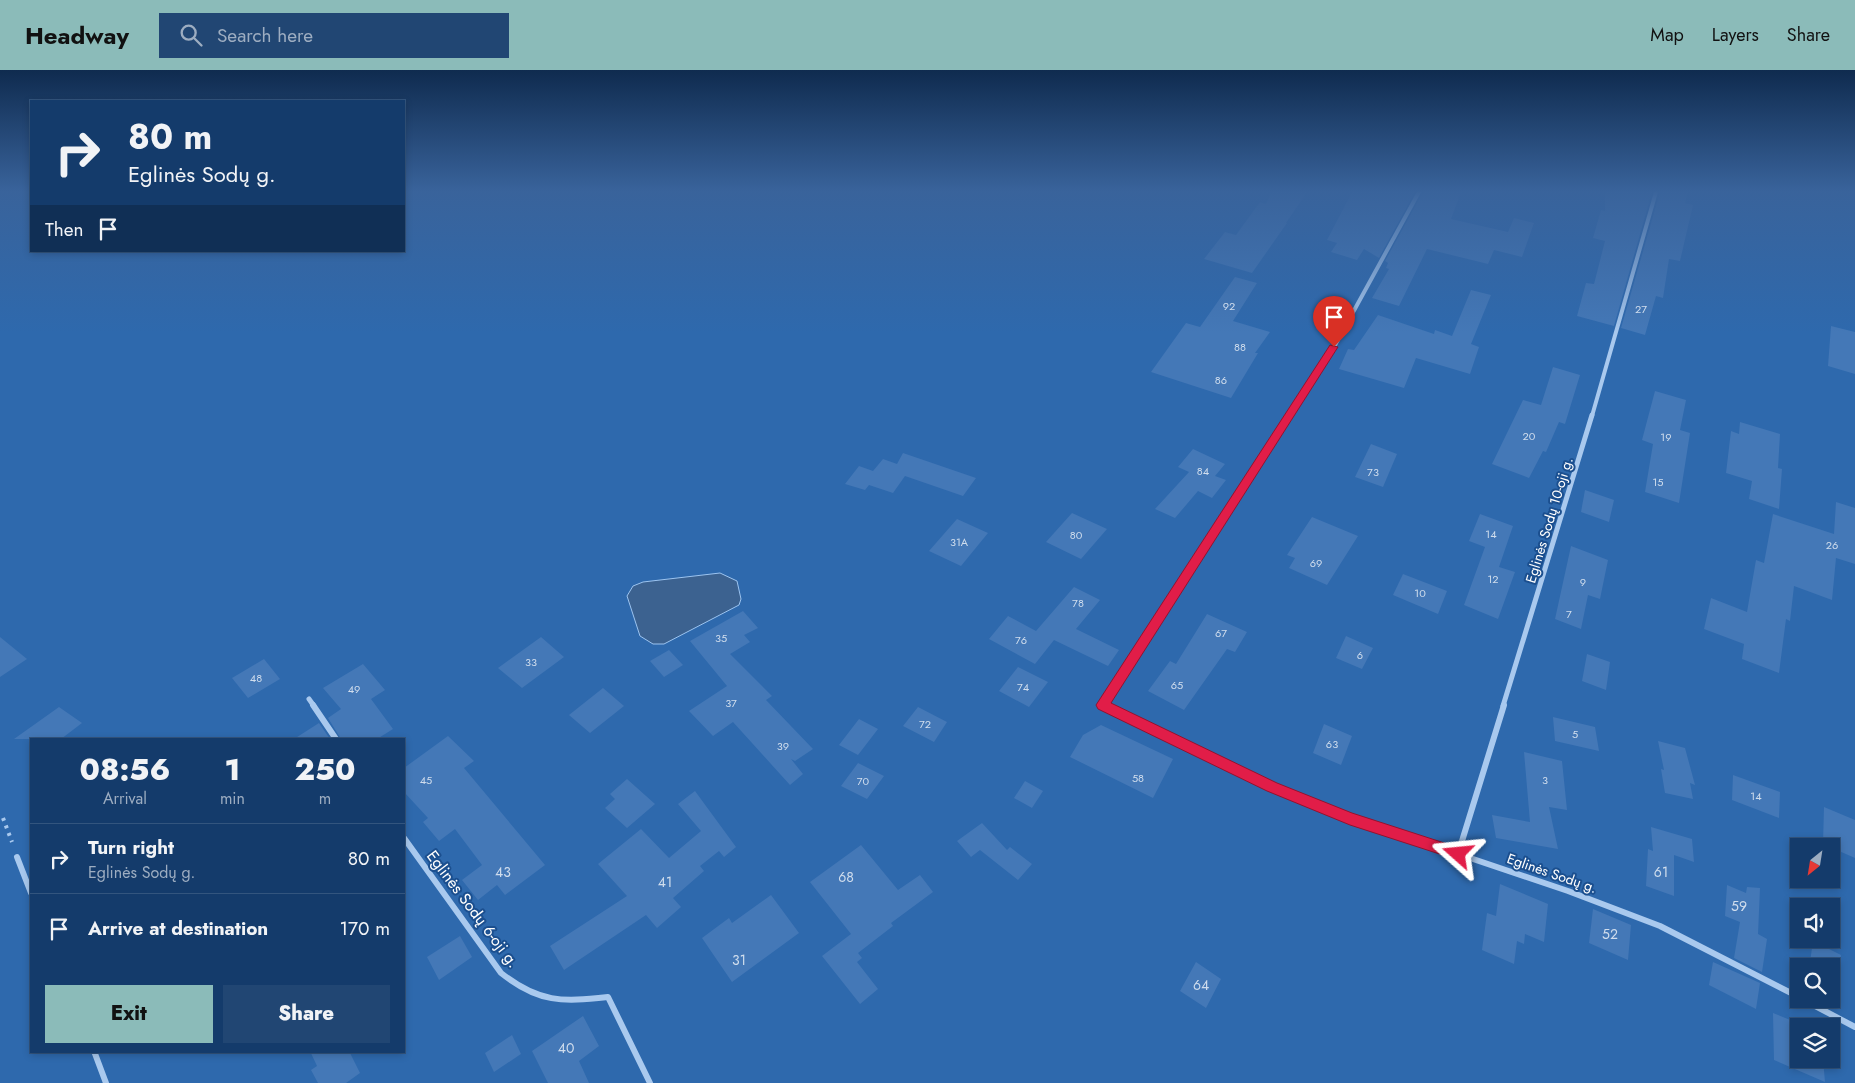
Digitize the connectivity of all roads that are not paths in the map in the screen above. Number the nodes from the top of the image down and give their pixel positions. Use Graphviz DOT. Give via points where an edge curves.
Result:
graph roads {
  1 [pos="1393,239"];
  2 [pos="1643,239"];
  3 [pos="309,699"];
  4 [pos="335,738"];
  5 [pos="405,839"];
  6 [pos="1458,854"];
  7 [pos="17,857"];
  8 [pos="30,890"];
  9 [pos="1790,993"];
  10 [pos="1819,1008"];
  11 [pos="1855,1027"];
  12 [pos="95,1053"];
  13 [pos="106,1083"];
  14 [pos="650,1083"];
  1 -- 6 [label="street, Eglinės Sodų g." via="1334,347 1103,705 1272,787 1350,819"];
  2 -- 6 [label="street, Eglinės Sodų 10-oji g." via="1593,413"];
  3 -- 4 [label="street"];
  5 -- 14 [label="street, Eglinės Sodų 6-oji g." via="501,973 520,990 538,998 564,1001 608,997"];
  6 -- 9 [label="street, Eglinės Sodų g." via="1639,917 1698,942"];
  7 -- 8 [label="street"];
  10 -- 11 [label="street, Eglinės Sodų g."];
  12 -- 13 [label="street"];
}
